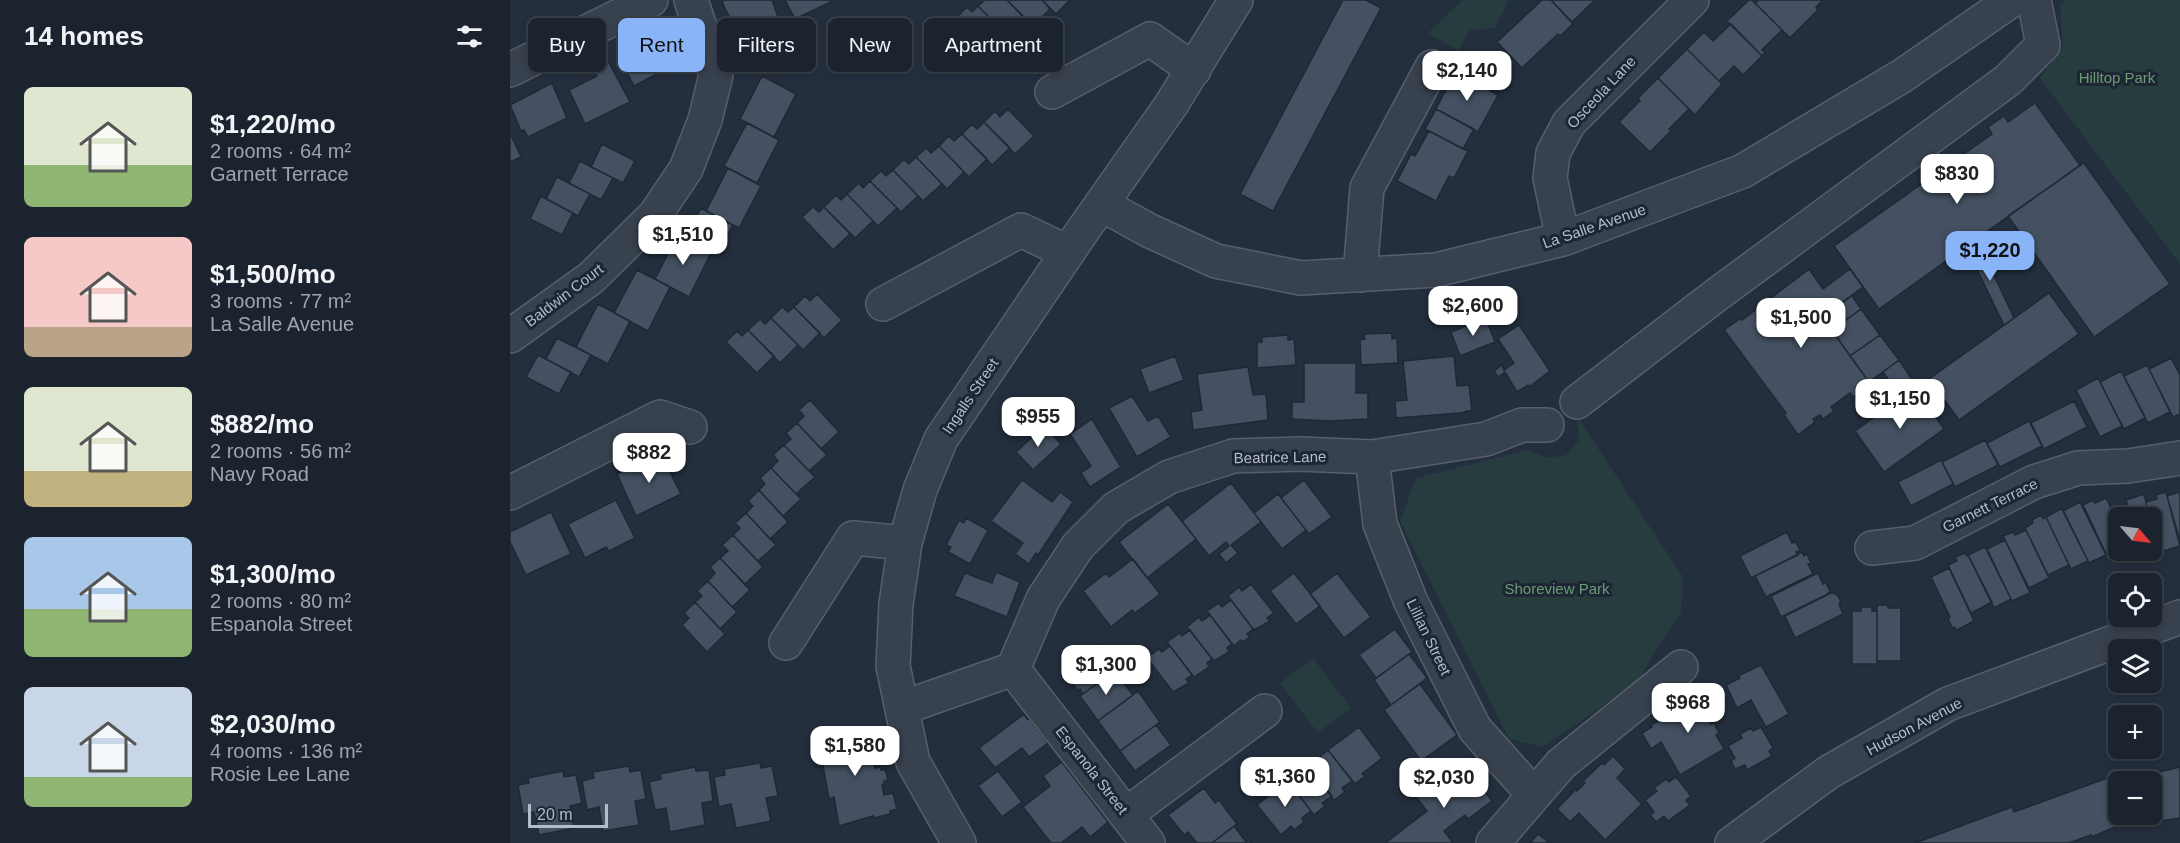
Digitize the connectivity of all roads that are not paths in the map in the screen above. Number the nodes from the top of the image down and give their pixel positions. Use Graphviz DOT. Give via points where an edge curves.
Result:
graph roads {
  1 [pos="651,0"];
  2 [pos="691,0"];
  3 [pos="1236,0"];
  4 [pos="1692,0"];
  5 [pos="2012,0"];
  6 [pos="2034,0"];
  7 [pos="1432,67"];
  8 [pos="510,70"];
  9 [pos="1194,70"];
  10 [pos="1052,92"];
  11 [pos="1101,204"];
  12 [pos="1563,239"];
  13 [pos="1067,252"];
  14 [pos="1360,275"];
  15 [pos="883,304"];
  16 [pos="510,336"];
  17 [pos="1577,402"];
  18 [pos="1547,425"];
  19 [pos="690,427"];
  20 [pos="1372,457"];
  21 [pos="2180,458"];
  22 [pos="510,493"];
  23 [pos="904,543"];
  24 [pos="1872,548"];
  25 [pos="2180,617"];
  26 [pos="786,643"];
  27 [pos="1682,667"];
  28 [pos="1013,669"];
  29 [pos="902,708"];
  30 [pos="1265,711"];
  31 [pos="1534,795"];
  32 [pos="1126,814"];
  33 [pos="959,843"];
  34 [pos="1148,843"];
  35 [pos="1493,843"];
  36 [pos="1732,843"];
  1 -- 8 [label="street"];
  2 -- 16 [label="street, Baldwin Court" via="716,75 705,120 686,169 655,215 591,278"];
  3 -- 9 [label="street, Ingalls Street"];
  4 -- 12 [label="street, Osceola Lane" via="1569,123 1553,153 1550,178"];
  5 -- 12 [label="street, La Salle Avenue" via="1902,76 1743,171"];
  6 -- 17 [label="street" via="2043,45 2008,80"];
  7 -- 14 [label="street" via="1367,188"];
  9 -- 10 [label="street" via="1150,39"];
  9 -- 11 [label="street, Ingalls Street"];
  11 -- 13 [label="street, Ingalls Street"];
  11 -- 14 [label="street, La Salle Avenue" via="1216,261 1301,278"];
  12 -- 14 [label="street, La Salle Avenue" via="1436,270"];
  13 -- 15 [label="street" via="1022,230"];
  13 -- 23 [label="street, Ingalls Street" via="941,439"];
  18 -- 20 [label="street, Beatrice Lane" via="1522,425 1486,439"];
  19 -- 22 [label="street" via="660,417"];
  20 -- 28 [label="street, Beatrice Lane" via="1233,456 1169,477 1116,508 1078,546 1043,599"];
  20 -- 31 [label="street, Lillian Street" via="1380,524 1411,602 1475,729"];
  21 -- 24 [label="street, Garnett Terrace" via="2078,468 2034,482 1915,543"];
  23 -- 26 [label="street" via="853,538"];
  23 -- 29 [label="street, Ingalls Street" via="893,666"];
  25 -- 36 [label="street, Hudson Avenue" via="1948,704 1829,772"];
  27 -- 31 [label="street" via="1561,765"];
  28 -- 29 [label="street"];
  28 -- 32 [label="street, Espanola Street"];
  29 -- 33 [label="street, Ingalls Street" via="913,762"];
  30 -- 32 [label="street"];
  31 -- 35 [label="street"];
  32 -- 34 [label="street, Espanola Street"];
}
